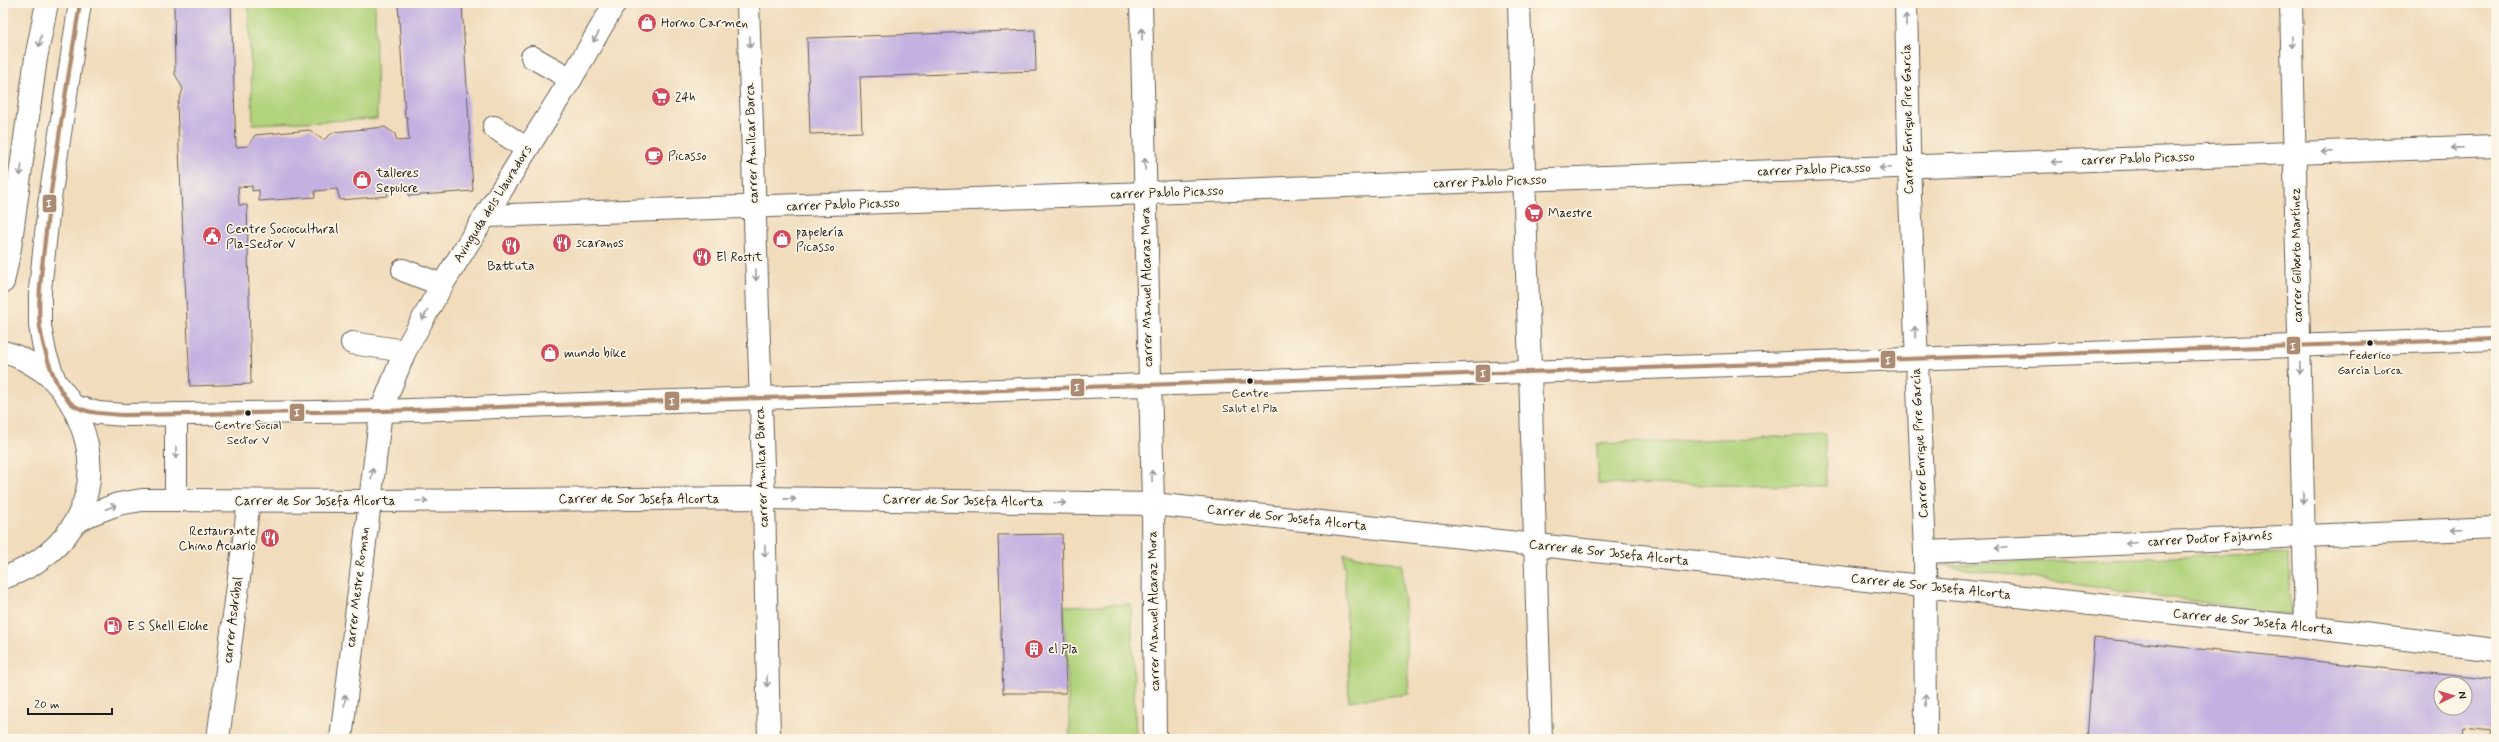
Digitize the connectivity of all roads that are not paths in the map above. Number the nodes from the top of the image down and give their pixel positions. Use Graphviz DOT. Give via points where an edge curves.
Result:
graph roads {
  1 [pos="47,3"];
  2 [pos="80,3"];
  3 [pos="615,3"];
  4 [pos="748,3"];
  5 [pos="1141,3"];
  6 [pos="1519,3"];
  7 [pos="1906,3"];
  8 [pos="2291,3"];
  9 [pos="532,57"];
  10 [pos="571,79"];
  11 [pos="494,127"];
  12 [pos="2496,146"];
  13 [pos="527,150"];
  14 [pos="2294,153"];
  15 [pos="1909,167"];
  16 [pos="1524,181"];
  17 [pos="1145,194"];
  18 [pos="754,208"];
  19 [pos="485,216"];
  20 [pos="403,270"];
  21 [pos="3,282"];
  22 [pos="442,285"];
  23 [pos="2496,339"];
  24 [pos="352,343"];
  25 [pos="2300,346"];
  26 [pos="404,351"];
  27 [pos="3,352"];
  28 [pos="1916,358"];
  29 [pos="1529,372"];
  30 [pos="55,380"];
  31 [pos="1150,384"];
  32 [pos="760,398"];
  33 [pos="74,406"];
  34 [pos="381,411"];
  35 [pos="176,414"];
  36 [pos="764,498"];
  37 [pos="176,500"];
  38 [pos="249,501"];
  39 [pos="368,501"];
  40 [pos="1153,504"];
  41 [pos="75,523"];
  42 [pos="2496,528"];
  43 [pos="2303,535"];
  44 [pos="1535,545"];
  45 [pos="1925,552"];
  46 [pos="24,571"];
  47 [pos="3,578"];
  48 [pos="1924,586"];
  49 [pos="3,594"];
  50 [pos="2306,627"];
  51 [pos="2496,650"];
  52 [pos="218,739"];
  53 [pos="340,739"];
  54 [pos="768,739"];
  55 [pos="1155,739"];
  56 [pos="1541,739"];
  57 [pos="1926,739"];
  1 -- 21 [label="street, one-way" via="36,58"];
  2 -- 30 [label="street" via="49,205 40,290 40,326"];
  3 -- 10 [label="street, Avinguda dels Llauradors, one-way"];
  4 -- 18 [label="street, carrer Amílcar Barca, one-way"];
  17 -- 5 [label="street, carrer Manuel Alcaraz Mora, one-way"];
  6 -- 16 [label="street"];
  15 -- 7 [label="street, Carrer Enrique Pire García, one-way"];
  8 -- 14 [label="street, carrer Gilberto Martínez, one-way"];
  9 -- 10 [label="street"];
  10 -- 13 [label="street, Avinguda dels Llauradors"];
  11 -- 13 [label="street"];
  12 -- 14 [label="street, carrer Pablo Picasso, one-way"];
  13 -- 19 [label="street, Avinguda dels Llauradors"];
  14 -- 15 [label="street, carrer Pablo Picasso, one-way"];
  14 -- 25 [label="street, carrer Gilberto Martínez"];
  15 -- 16 [label="street, carrer Pablo Picasso, one-way"];
  28 -- 15 [label="street, Carrer Enrique Pire García, one-way"];
  16 -- 17 [label="street, carrer Pablo Picasso"];
  16 -- 29 [label="street"];
  17 -- 18 [label="street, carrer Pablo Picasso"];
  17 -- 31 [label="street, carrer Manuel Alcaraz Mora"];
  18 -- 19 [label="street, carrer Pablo Picasso"];
  18 -- 32 [label="street, carrer Amílcar Barca, one-way"];
  19 -- 22 [label="street, Avinguda dels Llauradors"];
  20 -- 22 [label="street"];
  22 -- 26 [label="street, Avinguda dels Llauradors, one-way"];
  23 -- 25 [label="street"];
  24 -- 26 [label="street"];
  25 -- 28 [label="street"];
  25 -- 43 [label="street, carrer Gilberto Martínez, one-way"];
  26 -- 34 [label="street, Avinguda dels Llauradors"];
  27 -- 30 [label="street" via="30,362"];
  28 -- 29 [label="street"];
  28 -- 45 [label="street, Carrer Enrique Pire García"];
  29 -- 31 [label="street"];
  29 -- 44 [label="street"];
  30 -- 33 [label="street"];
  31 -- 32 [label="street"];
  40 -- 31 [label="street, carrer Manuel Alcaraz Mora, one-way"];
  32 -- 34 [label="street"];
  32 -- 36 [label="street, carrer Amílcar Barca"];
  33 -- 35 [label="street" via="98,413"];
  33 -- 41 [label="street" via="87,438 91,467 87,496"];
  34 -- 35 [label="street"];
  39 -- 34 [label="street, carrer Mestre Roman, one-way"];
  35 -- 37 [label="street, one-way"];
  39 -- 36 [label="street, Carrer de Sor Josefa Alcorta, one-way"];
  36 -- 40 [label="street, Carrer de Sor Josefa Alcorta, one-way"];
  36 -- 54 [label="street, carrer Amílcar Barca, one-way"];
  37 -- 38 [label="street, Carrer de Sor Josefa Alcorta"];
  41 -- 37 [label="street, Carrer de Sor Josefa Alcorta, one-way" via="118,504 142,500"];
  38 -- 39 [label="street, Carrer de Sor Josefa Alcorta"];
  38 -- 52 [label="street, carrer Asdrúbal"];
  53 -- 39 [label="street, carrer Mestre Roman, one-way"];
  40 -- 44 [label="street, Carrer de Sor Josefa Alcorta"];
  40 -- 55 [label="street, carrer Manuel Alcaraz Mora"];
  41 -- 46 [label="street" via="56,548"];
  42 -- 43 [label="street, carrer Doctor Fajarnés, one-way"];
  43 -- 45 [label="street, carrer Doctor Fajarnés, one-way"];
  43 -- 50 [label="street, carrer Gilberto Martínez"];
  44 -- 48 [label="street, Carrer de Sor Josefa Alcorta"];
  44 -- 56 [label="street"];
  45 -- 48 [label="street, Carrer Enrique Pire García"];
  46 -- 47 [label="street"];
  46 -- 49 [label="street"];
  48 -- 50 [label="street, Carrer de Sor Josefa Alcorta"];
  57 -- 48 [label="street, Carrer Enrique Pire García, one-way"];
  50 -- 51 [label="street, Carrer de Sor Josefa Alcorta"];
}
